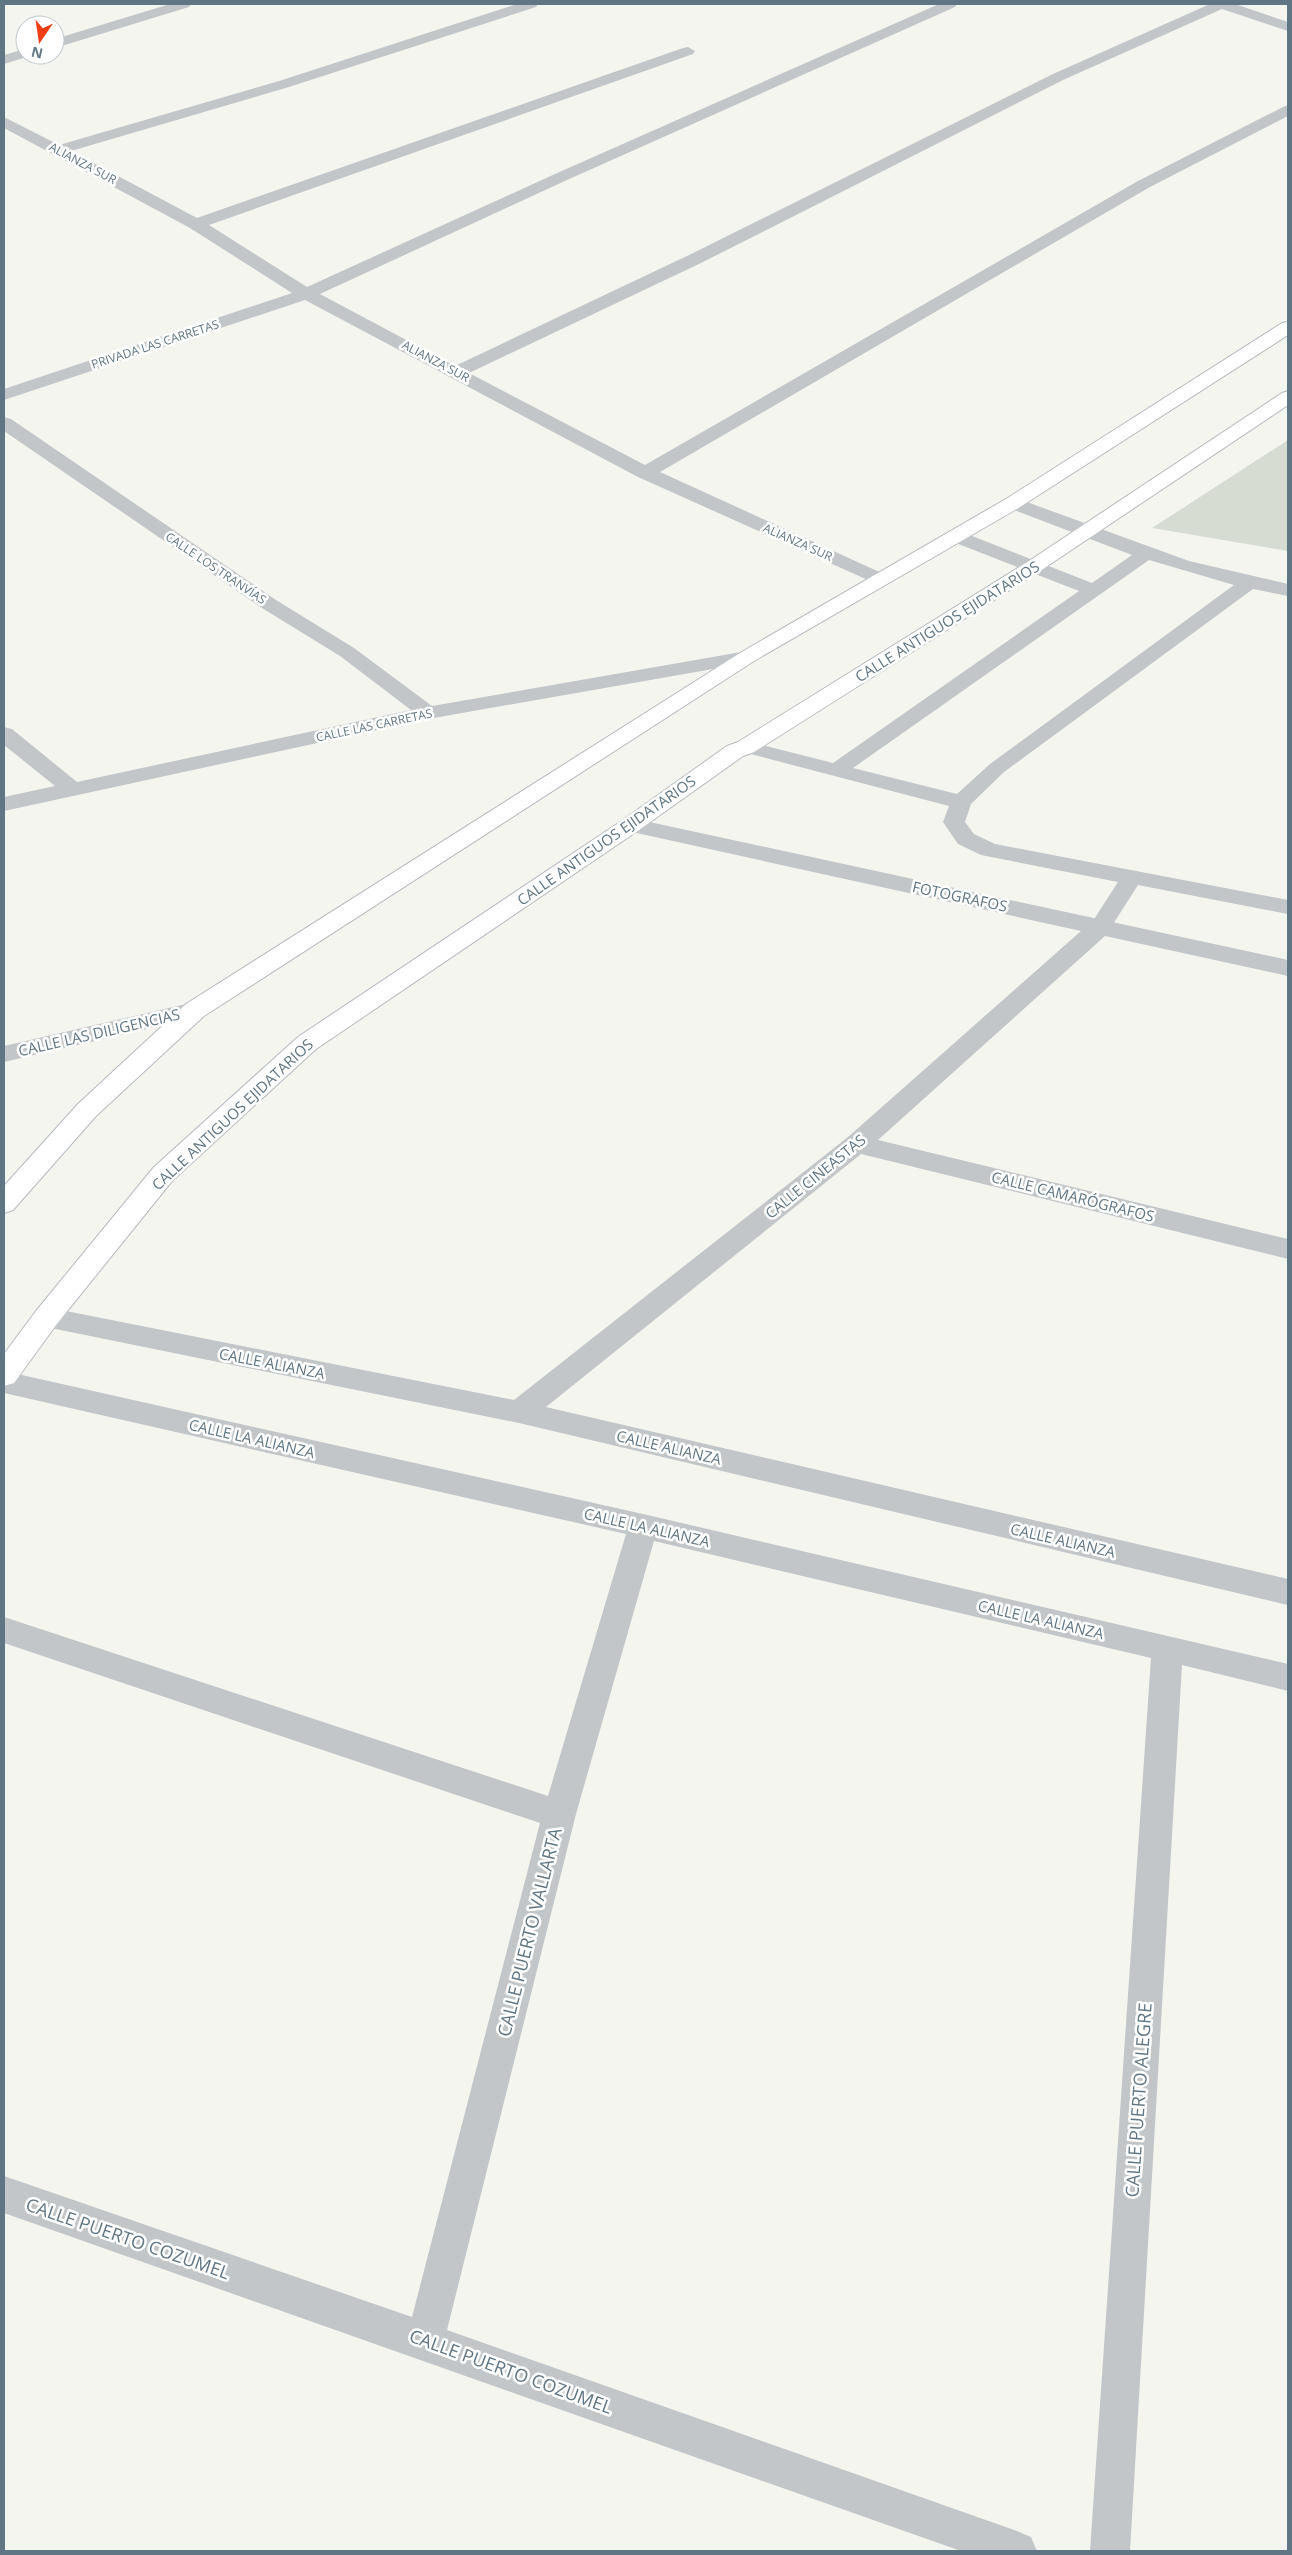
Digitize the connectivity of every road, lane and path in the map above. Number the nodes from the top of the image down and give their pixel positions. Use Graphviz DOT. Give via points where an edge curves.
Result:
graph roads {
  1 [pos="180,4"];
  2 [pos="531,4"];
  3 [pos="950,4"];
  4 [pos="1221,4"];
  5 [pos="1288,27"];
  6 [pos="65,41"];
  7 [pos="688,51"];
  8 [pos="1288,110"];
  9 [pos="4,122"];
  10 [pos="59,150"];
  11 [pos="196,224"];
  12 [pos="306,294"];
  13 [pos="1288,327"];
  14 [pos="456,372"];
  15 [pos="4,395"];
  16 [pos="1288,397"];
  17 [pos="4,423"];
  18 [pos="645,473"];
  19 [pos="1013,503"];
  20 [pos="1087,532"];
  21 [pos="955,536"];
  22 [pos="1147,553"];
  23 [pos="1033,567"];
  24 [pos="879,579"];
  25 [pos="1248,584"];
  26 [pos="1093,590"];
  27 [pos="1288,590"];
  28 [pos="747,657"];
  29 [pos="428,713"];
  30 [pos="4,734"];
  31 [pos="746,747"];
  32 [pos="836,770"];
  33 [pos="72,788"];
  34 [pos="961,802"];
  35 [pos="4,804"];
  36 [pos="631,825"];
  37 [pos="1131,878"];
  38 [pos="1288,908"];
  39 [pos="1100,927"];
  40 [pos="1288,968"];
  41 [pos="195,1010"];
  42 [pos="4,1054"];
  43 [pos="857,1144"];
  44 [pos="4,1203"];
  45 [pos="1288,1249"];
  46 [pos="46,1318"];
  47 [pos="4,1376"];
  48 [pos="4,1382"];
  49 [pos="519,1412"];
  50 [pos="643,1526"];
  51 [pos="1288,1592"];
  52 [pos="4,1630"];
  53 [pos="1167,1648"];
  54 [pos="1288,1678"];
  55 [pos="559,1814"];
  56 [pos="4,2195"];
  57 [pos="425,2341"];
  58 [pos="1017,2551"];
  59 [pos="1110,2551"];
  1 -- 6 [label="street"];
  2 -- 10 [label="street" via="284,84"];
  3 -- 12 [label="street, PRIVADA LAS CARRETAS"];
  4 -- 5 [label="street"];
  4 -- 14 [label="street" via="1058,77 695,259"];
  7 -- 11 [label="street"];
  8 -- 18 [label="street" via="1144,184"];
  9 -- 10 [label="street, ALIANZA SUR"];
  10 -- 11 [label="street, ALIANZA SUR"];
  11 -- 12 [label="street, ALIANZA SUR"];
  12 -- 14 [label="street, ALIANZA SUR"];
  12 -- 15 [label="street, PRIVADA LAS CARRETAS"];
  13 -- 19 [label="street"];
  14 -- 18 [label="street, ALIANZA SUR"];
  16 -- 20 [label="street, CALLE ANTIGUOS EJIDATARIOS"];
  17 -- 29 [label="street, CALLE LOS TRANVÍAS" via="269,604 347,652"];
  18 -- 24 [label="street, ALIANZA SUR"];
  19 -- 20 [label="lane"];
  19 -- 21 [label="street"];
  20 -- 22 [label="lane"];
  20 -- 23 [label="street, CALLE ANTIGUOS EJIDATARIOS"];
  21 -- 23 [label="lane"];
  21 -- 24 [label="street"];
  22 -- 25 [label="lane" via="1197,571"];
  22 -- 26 [label="lane"];
  23 -- 26 [label="lane"];
  23 -- 31 [label="street, CALLE ANTIGUOS EJIDATARIOS"];
  24 -- 28 [label="street"];
  25 -- 27 [label="lane"];
  25 -- 34 [label="lane" via="997,768"];
  26 -- 32 [label="lane"];
  28 -- 29 [label="street, CALLE LAS CARRETAS"];
  28 -- 41 [label="street"];
  29 -- 33 [label="street, CALLE LAS CARRETAS"];
  30 -- 33 [label="street"];
  31 -- 32 [label="lane"];
  31 -- 36 [label="street, CALLE ANTIGUOS EJIDATARIOS" via="735,750"];
  32 -- 34 [label="lane"];
  33 -- 35 [label="street, CALLE LAS CARRETAS"];
  34 -- 37 [label="lane" via="954,822 966,839 989,850"];
  36 -- 39 [label="street, FOTOGRAFOS"];
  36 -- 46 [label="street, CALLE ANTIGUOS EJIDATARIOS" via="307,1043 163,1174"];
  37 -- 38 [label="lane"];
  37 -- 39 [label="lane"];
  39 -- 40 [label="street, FOTOGRAFOS"];
  39 -- 43 [label="street, CALLE CINEASTAS"];
  41 -- 42 [label="street, CALLE LAS DILIGENCIAS"];
  41 -- 44 [label="street" via="87,1110"];
  43 -- 45 [label="street, CALLE CAMARÓGRAFOS"];
  43 -- 49 [label="street, CALLE CINEASTAS"];
  46 -- 47 [label="street, CALLE ANTIGUOS EJIDATARIOS"];
  46 -- 49 [label="street, CALLE ALIANZA"];
  48 -- 50 [label="street, CALLE LA ALIANZA"];
  49 -- 51 [label="street, CALLE ALIANZA"];
  50 -- 53 [label="street, CALLE LA ALIANZA"];
  50 -- 55 [label="street, CALLE PUERTO VALLARTA"];
  52 -- 55 [label="street"];
  53 -- 54 [label="street, CALLE LA ALIANZA"];
  53 -- 59 [label="street, CALLE PUERTO ALEGRE"];
  55 -- 57 [label="street, CALLE PUERTO VALLARTA"];
  56 -- 57 [label="street, CALLE PUERTO COZUMEL"];
  57 -- 58 [label="street, CALLE PUERTO COZUMEL"];
}
